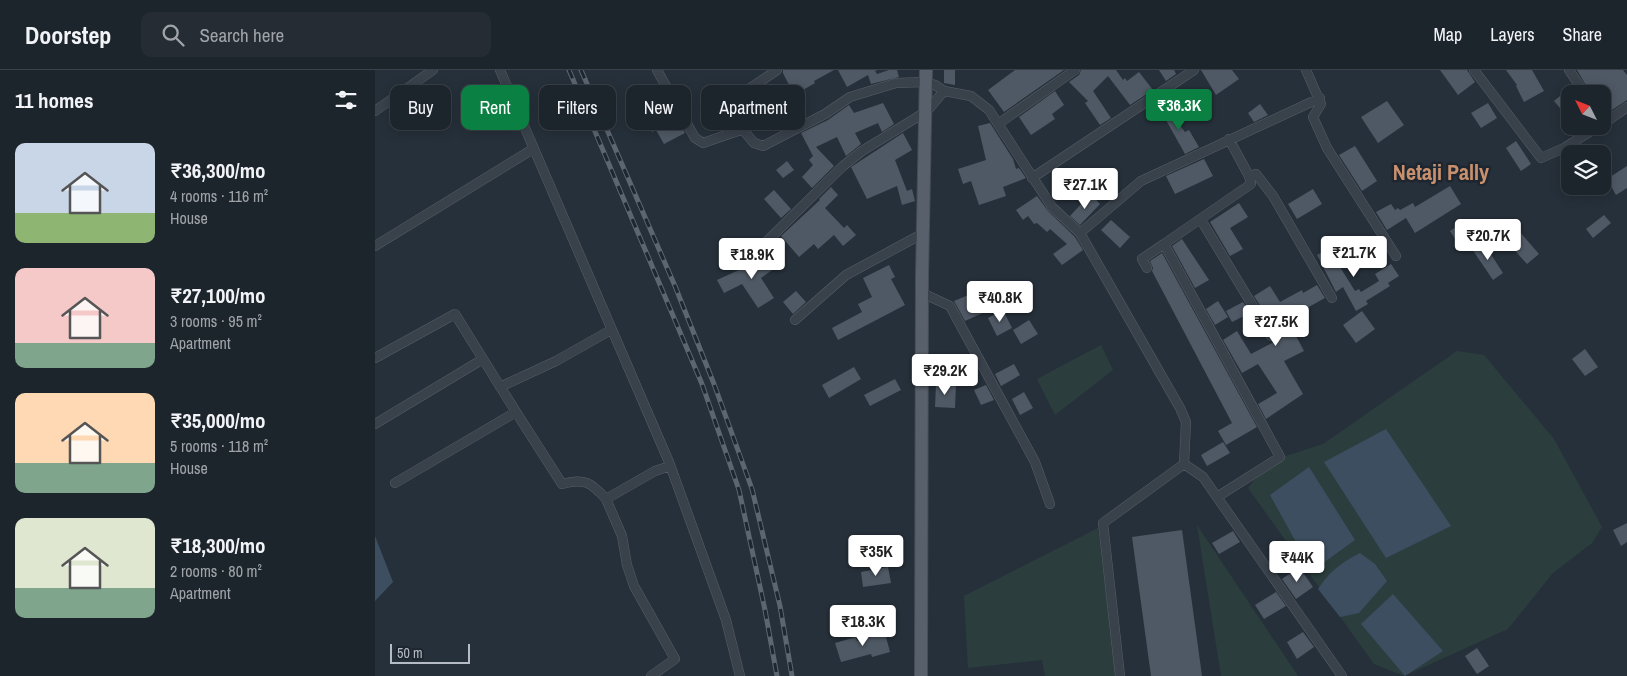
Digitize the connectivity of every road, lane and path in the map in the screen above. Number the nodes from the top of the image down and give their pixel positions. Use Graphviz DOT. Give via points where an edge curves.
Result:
graph roads {
  1 [pos="433,70"];
  2 [pos="500,70"];
  3 [pos="657,70"];
  4 [pos="777,70"];
  5 [pos="1075,70"];
  6 [pos="1194,70"];
  7 [pos="1306,70"];
  8 [pos="1474,70"];
  9 [pos="1569,70"];
  10 [pos="926,76"];
  11 [pos="755,85"];
  12 [pos="1579,85"];
  13 [pos="944,91"];
  14 [pos="1320,98"];
  15 [pos="1627,107"];
  16 [pos="375,111"];
  17 [pos="927,111"];
  18 [pos="1611,117"];
  19 [pos="998,124"];
  20 [pos="1585,135"];
  21 [pos="1229,139"];
  22 [pos="533,149"];
  23 [pos="1249,176"];
  24 [pos="1032,178"];
  25 [pos="1201,220"];
  26 [pos="1080,233"];
  27 [pos="922,234"];
  28 [pos="1164,244"];
  29 [pos="375,246"];
  30 [pos="1396,256"];
  31 [pos="750,258"];
  32 [pos="1147,268"];
  33 [pos="922,293"];
  34 [pos="1332,298"];
  35 [pos="795,320"];
  36 [pos="611,330"];
  37 [pos="1271,336"];
  38 [pos="375,358"];
  39 [pos="483,359"];
  40 [pos="500,387"];
  41 [pos="515,412"];
  42 [pos="375,424"];
  43 [pos="1184,464"];
  44 [pos="670,466"];
  45 [pos="395,483"];
  46 [pos="1217,497"];
  47 [pos="606,499"];
  48 [pos="1050,504"];
  49 [pos="651,676"];
  50 [pos="740,676"];
  51 [pos="921,676"];
  52 [pos="1120,676"];
  53 [pos="1342,676"];
  1 -- 16 [label="street"];
  2 -- 22 [label="street"];
  3 -- 10 [label="street" via="699,142 744,131 754,144 763,146 825,114 850,97"];
  4 -- 11 [label="street"];
  5 -- 19 [label="street"];
  6 -- 24 [label="street"];
  7 -- 14 [label="street"];
  8 -- 20 [label="street" via="1541,158"];
  9 -- 12 [label="street"];
  10 -- 13 [label="street"];
  10 -- 17 [label="main road"];
  13 -- 17 [label="street"];
  13 -- 19 [label="street" via="971,96 989,110"];
  14 -- 21 [label="street"];
  14 -- 30 [label="street" via="1321,104 1313,117 1327,148"];
  15 -- 18 [label="street"];
  17 -- 27 [label="main road"];
  17 -- 31 [label="street" via="843,166"];
  19 -- 24 [label="street"];
  21 -- 23 [label="street"];
  21 -- 26 [label="street" via="1141,181"];
  22 -- 29 [label="street"];
  22 -- 36 [label="street"];
  23 -- 25 [label="street" via="1251,184"];
  23 -- 34 [label="street" via="1256,174 1273,196"];
  24 -- 26 [label="street" via="1052,207"];
  25 -- 28 [label="street"];
  25 -- 37 [label="street"];
  26 -- 43 [label="street" via="1180,408 1186,422"];
  27 -- 33 [label="main road"];
  27 -- 35 [label="street" via="846,275"];
  28 -- 32 [label="street" via="1141,259"];
  28 -- 46 [label="street" via="1280,457"];
  33 -- 48 [label="street" via="950,306 1035,462"];
  33 -- 51 [label="main road"];
  36 -- 40 [label="street"];
  36 -- 44 [label="street"];
  38 -- 39 [label="street" via="455,314"];
  39 -- 40 [label="street"];
  39 -- 42 [label="street"];
  40 -- 41 [label="street"];
  41 -- 45 [label="street"];
  41 -- 47 [label="street" via="562,484 575,480 586,482 597,488"];
  43 -- 46 [label="street" via="1203,478"];
  43 -- 52 [label="street" via="1103,522"];
  44 -- 47 [label="street"];
  44 -- 50 [label="street" via="726,620"];
  46 -- 53 [label="street"];
  47 -- 49 [label="street" via="622,536 634,586 675,659"];
}
